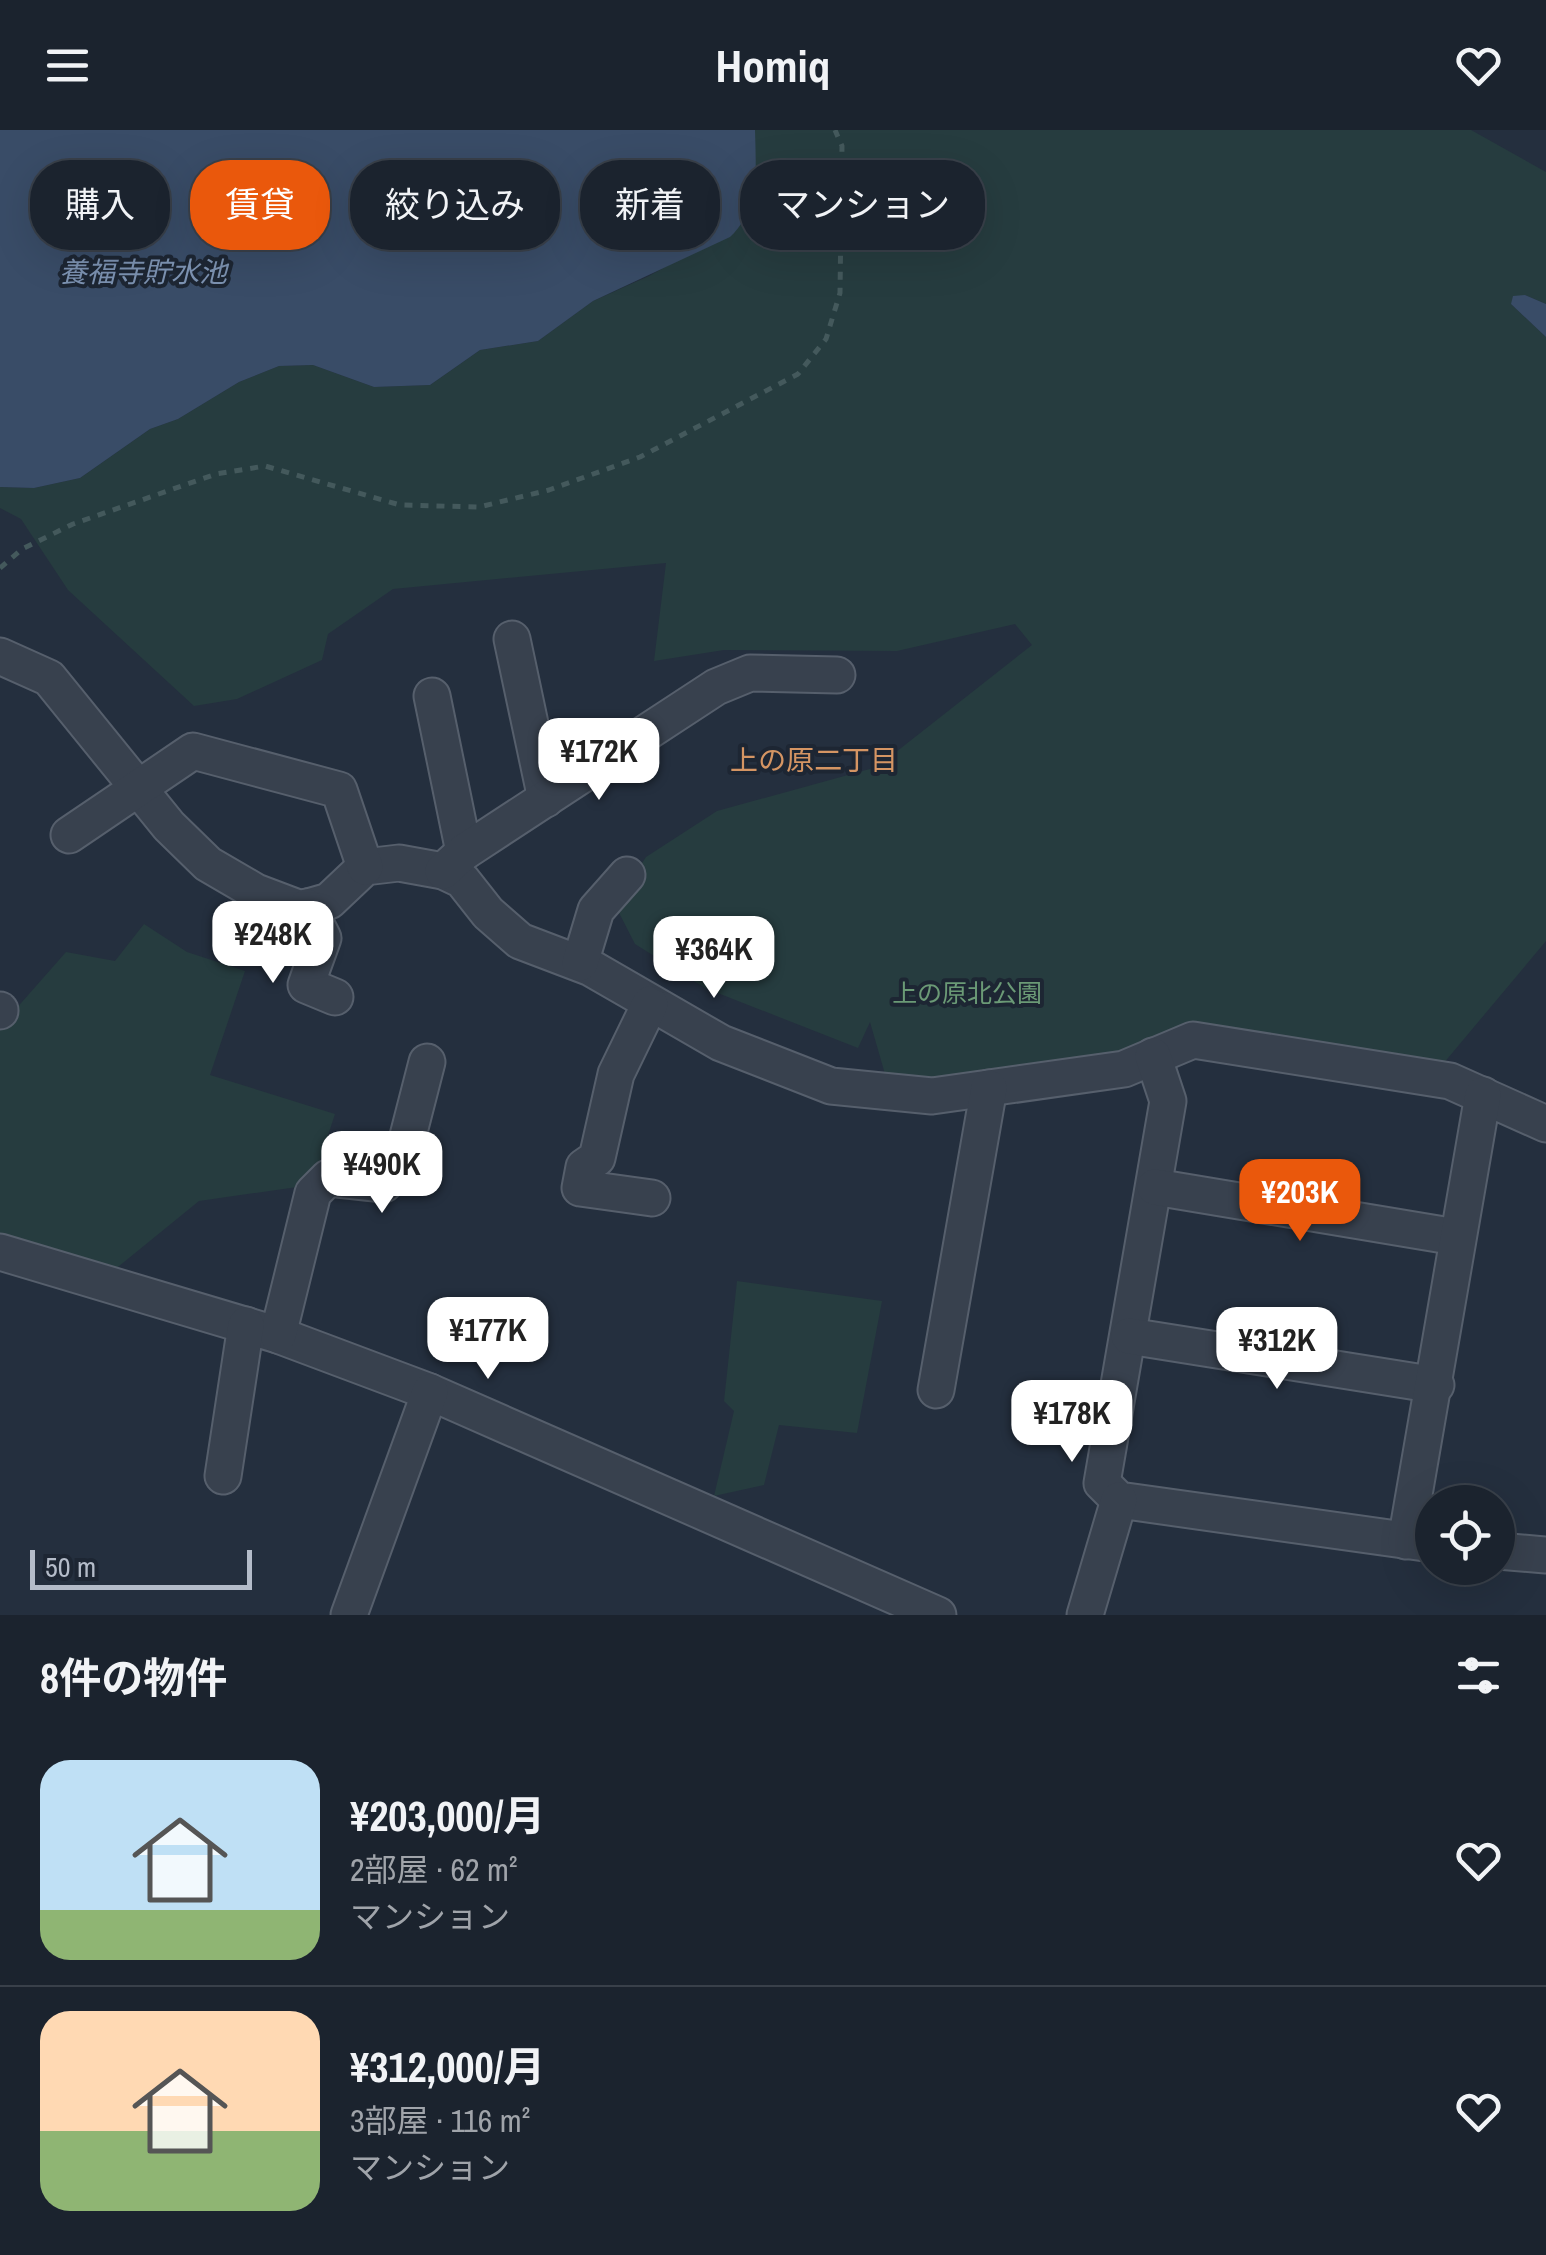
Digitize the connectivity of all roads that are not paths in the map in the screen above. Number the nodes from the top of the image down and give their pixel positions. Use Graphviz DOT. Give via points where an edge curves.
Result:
graph roads {
  1 [pos="512,639"];
  2 [pos="0,656"];
  3 [pos="837,675"];
  4 [pos="432,696"];
  5 [pos="140,788"];
  6 [pos="546,799"];
  7 [pos="69,835"];
  8 [pos="454,861"];
  9 [pos="365,867"];
  10 [pos="628,875"];
  11 [pos="307,907"];
  12 [pos="580,963"];
  13 [pos="335,997"];
  14 [pos="650,1004"];
  15 [pos="1153,1056"];
  16 [pos="427,1062"];
  17 [pos="989,1088"];
  18 [pos="1483,1095"];
  19 [pos="1546,1124"];
  20 [pos="1155,1188"];
  21 [pos="652,1198"];
  22 [pos="1456,1237"];
  23 [pos="0,1252"];
  24 [pos="262,1330"];
  25 [pos="1129,1336"];
  26 [pos="1436,1385"];
  27 [pos="936,1390"];
  28 [pos="430,1392"];
  29 [pos="224,1476"];
  30 [pos="1425,1485"];
  31 [pos="1119,1500"];
  32 [pos="1415,1541"];
  33 [pos="1515,1553"];
  34 [pos="1546,1556"];
  35 [pos="351,1615"];
  36 [pos="938,1615"];
  37 [pos="1086,1615"];
  1 -- 6 [label="street"];
  2 -- 5 [label="street" via="49,678"];
  3 -- 6 [label="street" via="750,673 716,686"];
  4 -- 8 [label="street"];
  5 -- 7 [label="street"];
  5 -- 9 [label="street" via="193,750 339,790"];
  5 -- 11 [label="street" via="208,864 256,892"];
  6 -- 8 [label="street"];
  8 -- 9 [label="street"];
  8 -- 12 [label="street" via="488,913 520,941"];
  9 -- 11 [label="street" via="329,901"];
  10 -- 12 [label="street" via="596,910"];
  11 -- 13 [label="street" via="323,938 306,985"];
  12 -- 14 [label="street"];
  14 -- 17 [label="street" via="721,1043 830,1086 932,1096"];
  14 -- 21 [label="street" via="616,1074 597,1158 584,1167 580,1188"];
  15 -- 17 [label="street" via="1124,1069"];
  15 -- 18 [label="street" via="1193,1040 1450,1080"];
  15 -- 20 [label="street" via="1168,1101"];
  16 -- 24 [label="street" via="400,1167 384,1184 328,1178 312,1193"];
  17 -- 27 [label="street"];
  18 -- 19 [label="street"];
  18 -- 22 [label="street"];
  20 -- 22 [label="street"];
  20 -- 25 [label="street"];
  22 -- 26 [label="street"];
  23 -- 24 [label="street"];
  24 -- 28 [label="street"];
  24 -- 29 [label="street"];
  25 -- 26 [label="street"];
  25 -- 31 [label="street" via="1102,1482"];
  26 -- 30 [label="street"];
  28 -- 35 [label="street"];
  28 -- 36 [label="street"];
  31 -- 32 [label="street"];
  31 -- 37 [label="street"];
  33 -- 34 [label="street"];
}
